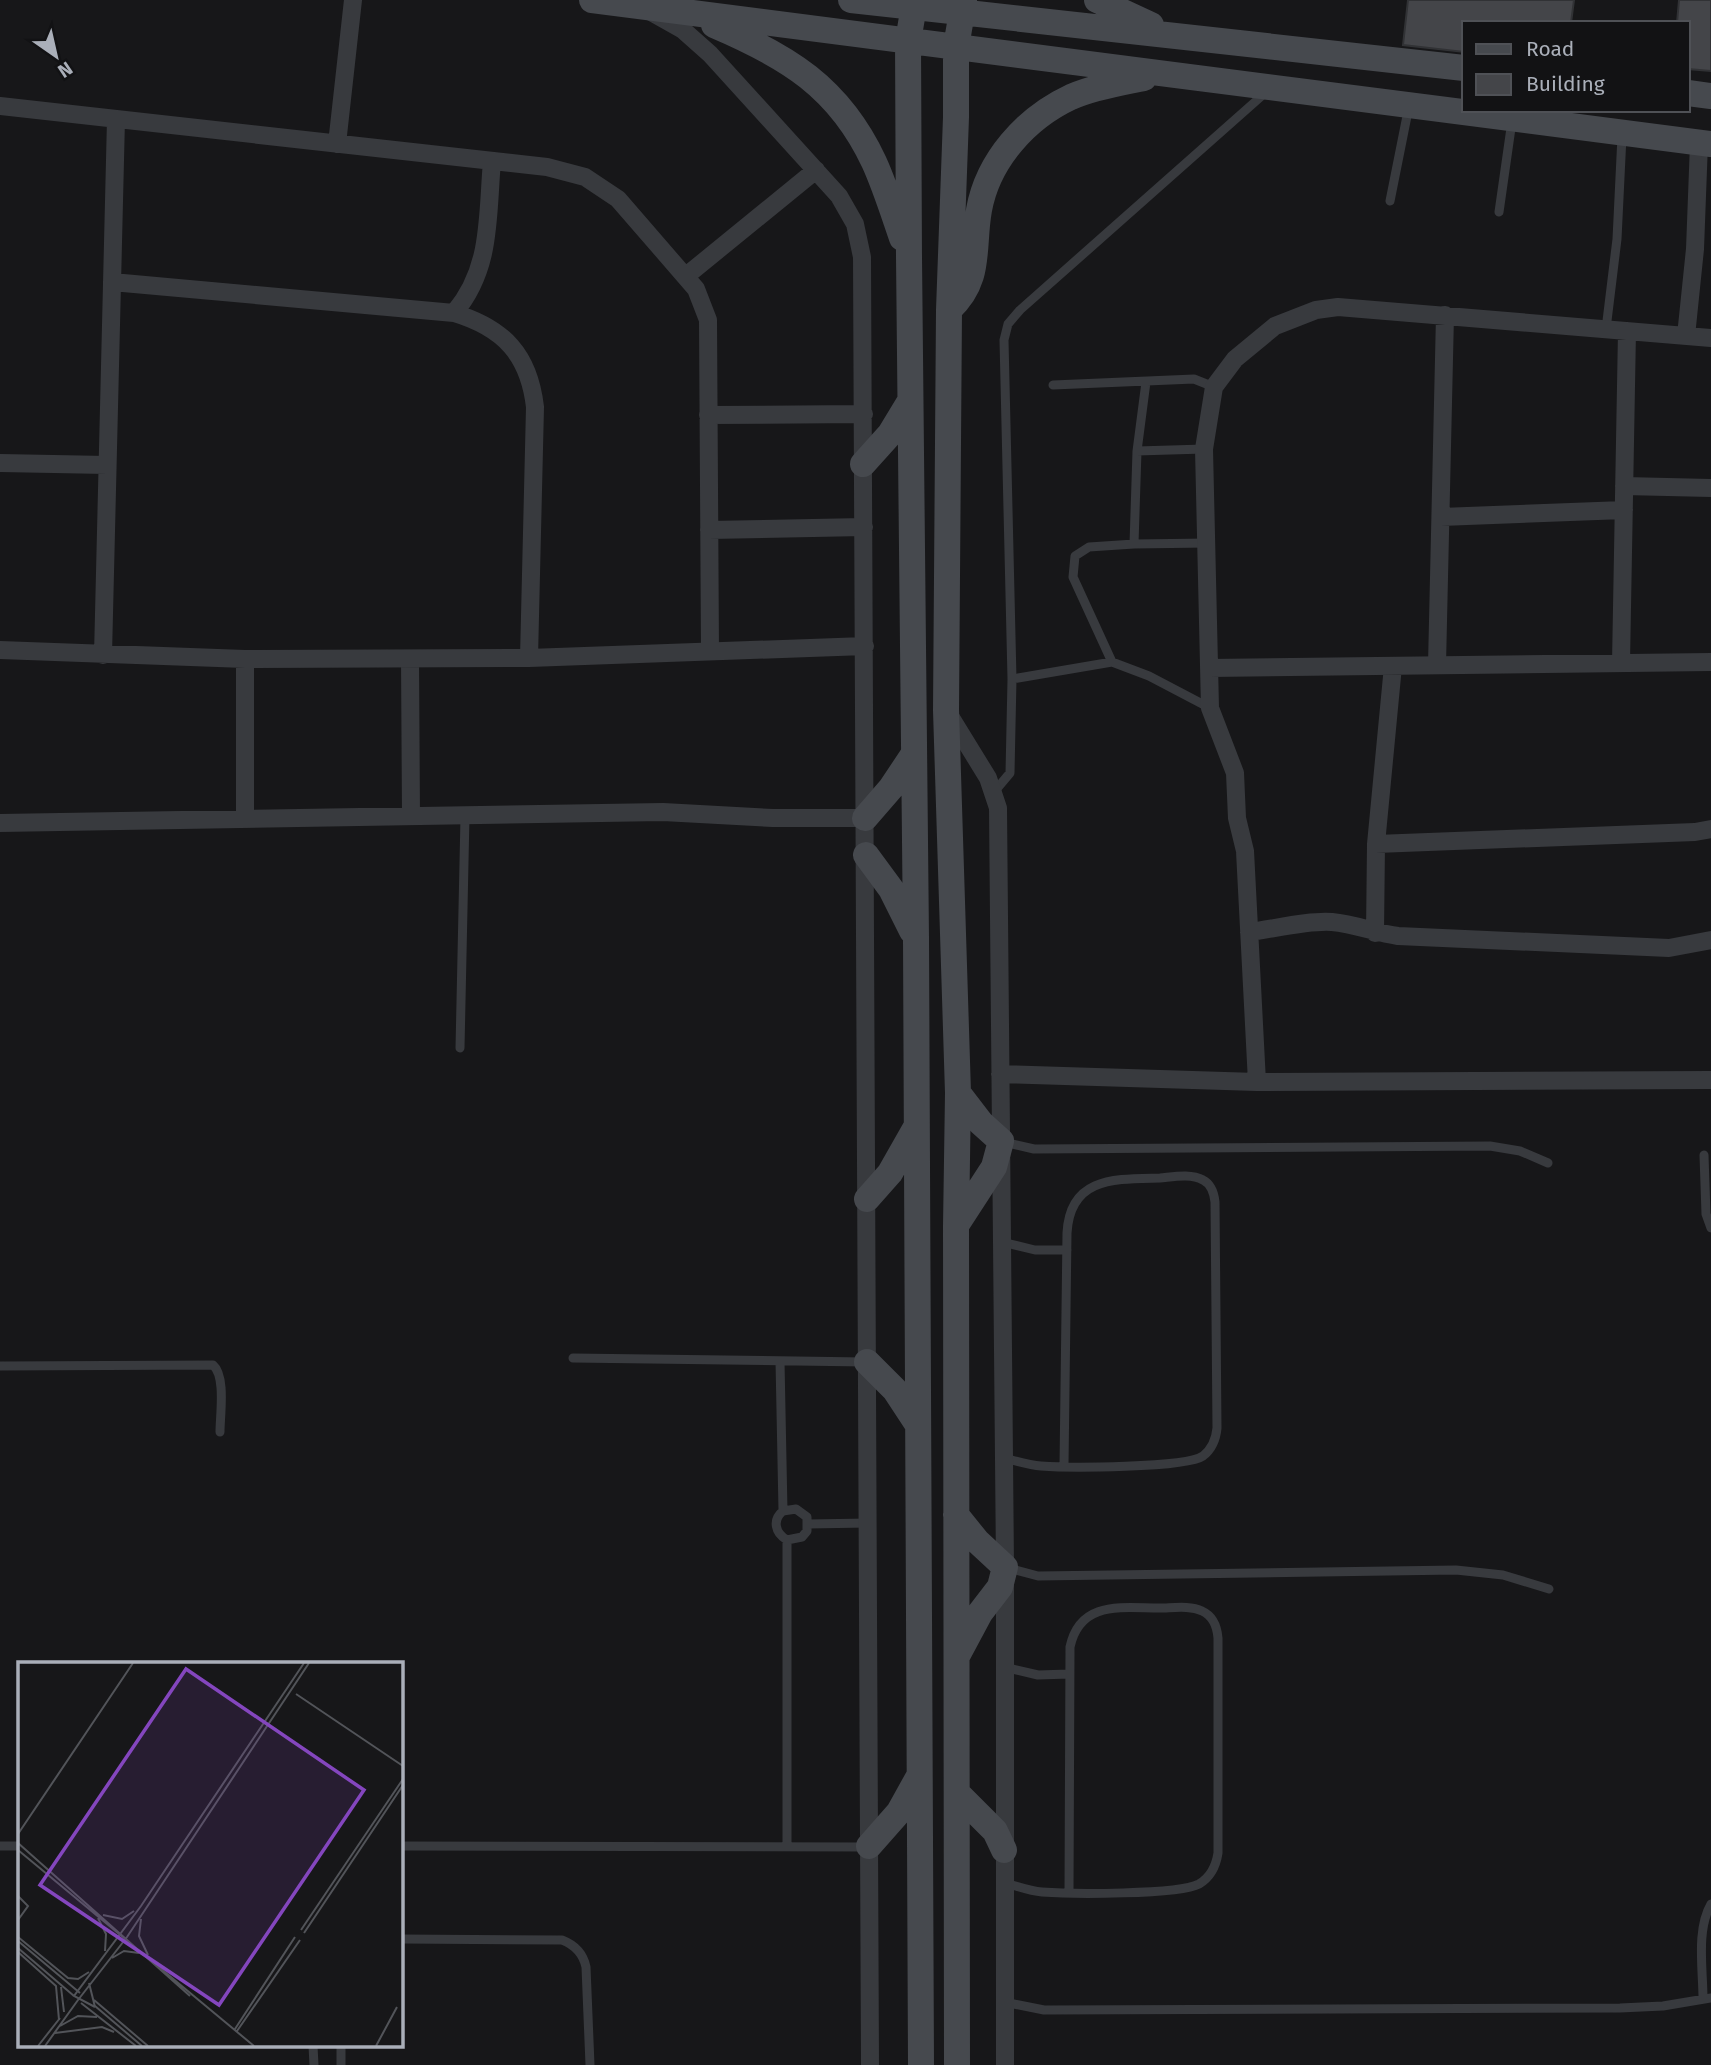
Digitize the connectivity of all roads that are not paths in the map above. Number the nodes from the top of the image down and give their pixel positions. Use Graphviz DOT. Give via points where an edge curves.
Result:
graph roads {
  1 [pos="352,0"];
  2 [pos="592,0"];
  3 [pos="851,0"];
  4 [pos="1097,0"];
  5 [pos="915,4"];
  6 [pos="642,6"];
  7 [pos="964,6"];
  8 [pos="684,12"];
  9 [pos="1178,36"];
  10 [pos="908,41"];
  11 [pos="956,47"];
  12 [pos="1462,68"];
  13 [pos="1161,74"];
  14 [pos="1271,88"];
  15 [pos="1690,93"];
  16 [pos="1711,96"];
  17 [pos="1409,105"];
  18 [pos="0,106"];
  19 [pos="116,119"];
  20 [pos="1513,119"];
  21 [pos="1622,133"];
  22 [pos="1705,143"];
  23 [pos="337,144"];
  24 [pos="492,161"];
  25 [pos="816,170"];
  26 [pos="1390,201"];
  27 [pos="1499,212"];
  28 [pos="909,257"];
  29 [pos="686,276"];
  30 [pos="112,282"];
  31 [pos="950,310"];
  32 [pos="454,313"];
  33 [pos="1445,314"];
  34 [pos="1606,329"];
  35 [pos="1627,331"];
  36 [pos="1686,336"];
  37 [pos="1711,338"];
  38 [pos="1146,382"];
  39 [pos="1053,385"];
  40 [pos="1214,387"];
  41 [pos="911,400"];
  42 [pos="863,414"];
  43 [pos="708,415"];
  44 [pos="1204,449"];
  45 [pos="1137,451"];
  46 [pos="0,463"];
  47 [pos="863,464"];
  48 [pos="107,465"];
  49 [pos="1624,486"];
  50 [pos="1711,488"];
  51 [pos="1624,510"];
  52 [pos="1441,517"];
  53 [pos="864,527"];
  54 [pos="709,530"];
  55 [pos="1208,543"];
  56 [pos="1134,544"];
  57 [pos="864,646"];
  58 [pos="0,650"];
  59 [pos="710,651"];
  60 [pos="103,655"];
  61 [pos="529,658"];
  62 [pos="245,659"];
  63 [pos="410,659"];
  64 [pos="1112,662"];
  65 [pos="1711,662"];
  66 [pos="1621,663"];
  67 [pos="1437,665"];
  68 [pos="1393,666"];
  69 [pos="1209,668"];
  70 [pos="1012,680"];
  71 [pos="1210,708"];
  72 [pos="946,710"];
  73 [pos="913,755"];
  74 [pos="994,792"];
  75 [pos="411,816"];
  76 [pos="465,816"];
  77 [pos="864,818"];
  78 [pos="245,819"];
  79 [pos="0,823"];
  80 [pos="1711,829"];
  81 [pos="1376,844"];
  82 [pos="866,855"];
  83 [pos="1249,932"];
  84 [pos="1375,933"];
  85 [pos="916,938"];
  86 [pos="1711,940"];
  87 [pos="460,1048"];
  88 [pos="1000,1074"];
  89 [pos="1711,1080"];
  90 [pos="1256,1082"];
  91 [pos="958,1093"];
  92 [pos="916,1128"];
  93 [pos="1001,1142"];
  94 [pos="1704,1155"];
  95 [pos="1548,1163"];
  96 [pos="867,1199"];
  97 [pos="956,1226"];
  98 [pos="1711,1228"];
  99 [pos="1002,1242"];
  100 [pos="1067,1250"];
  101 [pos="573,1358"];
  102 [pos="780,1361"];
  103 [pos="867,1362"];
  104 [pos="0,1366"];
  105 [pos="918,1425"];
  106 [pos="220,1432"];
  107 [pos="1003,1458"];
  108 [pos="1064,1466"];
  109 [pos="783,1511"];
  110 [pos="956,1515"];
  111 [pos="868,1523"];
  112 [pos="808,1524"];
  113 [pos="788,1539"];
  114 [pos="1005,1567"];
  115 [pos="1549,1589"];
  116 [pos="956,1658"];
  117 [pos="1004,1667"];
  118 [pos="1069,1674"];
  119 [pos="921,1771"];
  120 [pos="957,1793"];
  121 [pos="0,1846"];
  122 [pos="18,1846"];
  123 [pos="402,1846"];
  124 [pos="869,1846"];
  125 [pos="787,1847"];
  126 [pos="1004,1850"];
  127 [pos="1004,1883"];
  128 [pos="1069,1892"];
  129 [pos="1711,1904"];
  130 [pos="402,1939"];
  131 [pos="1707,1998"];
  132 [pos="1004,2002"];
  133 [pos="590,2065"];
  134 [pos="870,2065"];
  135 [pos="921,2065"];
  136 [pos="957,2065"];
  137 [pos="1004,2065"];
  1 -- 23 [label="street"];
  2 -- 6 [label="main road"];
  3 -- 5 [label="main road"];
  4 -- 9 [label="main road"];
  5 -- 7 [label="main road"];
  5 -- 10 [label="main road"];
  6 -- 8 [label="main road"];
  6 -- 25 [label="street" via="697,41"];
  7 -- 9 [label="main road"];
  7 -- 11 [label="main road"];
  8 -- 10 [label="main road"];
  8 -- 28 [label="main road" via="778,54 831,98 874,163"];
  9 -- 12 [label="main road"];
  10 -- 11 [label="main road"];
  10 -- 28 [label="main road"];
  11 -- 13 [label="main road"];
  11 -- 31 [label="main road"];
  13 -- 14 [label="main road"];
  13 -- 31 [label="main road" via="1073,96 1020,132 985,188 971,279"];
  14 -- 17 [label="main road"];
  14 -- 70 [label="lane" via="1008,324 1004,340"];
  15 -- 16 [label="main road"];
  17 -- 20 [label="main road"];
  17 -- 26 [label="lane"];
  18 -- 19 [label="street"];
  19 -- 23 [label="street"];
  19 -- 30 [label="street"];
  20 -- 21 [label="main road"];
  20 -- 27 [label="lane"];
  21 -- 22 [label="main road"];
  21 -- 34 [label="lane" via="1617,240"];
  22 -- 36 [label="street"];
  23 -- 24 [label="street"];
  24 -- 29 [label="street" via="566,170 602,187"];
  24 -- 32 [label="street" via="484,258 472,288"];
  25 -- 29 [label="street"];
  25 -- 42 [label="street" via="847,208 860,240"];
  28 -- 41 [label="main road"];
  29 -- 43 [label="street" via="708,320"];
  30 -- 32 [label="street"];
  30 -- 48 [label="street"];
  31 -- 72 [label="main road"];
  32 -- 61 [label="street" via="490,327 505,339 527,370 533,388"];
  33 -- 34 [label="street"];
  33 -- 40 [label="street" via="1338,307 1316,310 1275,326 1235,359"];
  33 -- 52 [label="street"];
  34 -- 35 [label="street"];
  35 -- 36 [label="street"];
  35 -- 49 [label="street"];
  36 -- 37 [label="street"];
  38 -- 39 [label="lane"];
  38 -- 40 [label="lane" via="1194,379"];
  38 -- 45 [label="lane"];
  40 -- 44 [label="street"];
  41 -- 47 [label="main road" via="890,434"];
  41 -- 73 [label="main road"];
  42 -- 43 [label="street"];
  42 -- 47 [label="street"];
  43 -- 54 [label="street"];
  44 -- 45 [label="lane"];
  44 -- 55 [label="street"];
  45 -- 56 [label="lane"];
  46 -- 48 [label="street"];
  47 -- 53 [label="street"];
  48 -- 60 [label="street"];
  49 -- 50 [label="street"];
  49 -- 51 [label="street"];
  51 -- 52 [label="street"];
  51 -- 66 [label="street"];
  52 -- 67 [label="street"];
  53 -- 54 [label="street"];
  53 -- 57 [label="street"];
  54 -- 59 [label="street"];
  55 -- 56 [label="lane"];
  55 -- 69 [label="street"];
  56 -- 64 [label="lane" via="1089,547 1074,556 1073,577"];
  57 -- 59 [label="street"];
  57 -- 77 [label="street"];
  58 -- 60 [label="street"];
  59 -- 61 [label="street"];
  60 -- 62 [label="street"];
  61 -- 63 [label="street"];
  62 -- 63 [label="street"];
  62 -- 78 [label="street"];
  63 -- 75 [label="street"];
  64 -- 70 [label="lane"];
  64 -- 71 [label="lane"];
  65 -- 66 [label="street"];
  66 -- 67 [label="street"];
  67 -- 68 [label="street"];
  68 -- 69 [label="street"];
  68 -- 81 [label="street"];
  69 -- 71 [label="street"];
  70 -- 74 [label="lane" via="1010,773"];
  71 -- 83 [label="street" via="1235,773"];
  72 -- 74 [label="street"];
  72 -- 91 [label="main road"];
  73 -- 77 [label="main road"];
  73 -- 85 [label="main road"];
  74 -- 88 [label="street"];
  75 -- 76 [label="street"];
  75 -- 78 [label="street"];
  76 -- 77 [label="street" via="663,812"];
  76 -- 87 [label="lane"];
  77 -- 82 [label="street"];
  78 -- 79 [label="street"];
  80 -- 81 [label="street"];
  81 -- 84 [label="street"];
  82 -- 85 [label="main road" via="891,889"];
  82 -- 96 [label="street"];
  83 -- 84 [label="street" via="1329,922"];
  83 -- 90 [label="street"];
  84 -- 86 [label="street" via="1669,947"];
  85 -- 92 [label="main road"];
  88 -- 90 [label="street"];
  88 -- 93 [label="street"];
  89 -- 90 [label="street"];
  91 -- 93 [label="main road"];
  91 -- 97 [label="main road"];
  92 -- 96 [label="main road" via="890,1173"];
  92 -- 105 [label="main road"];
  93 -- 95 [label="lane" via="1034,1149 1490,1146 1520,1151"];
  93 -- 97 [label="main road" via="994,1167"];
  93 -- 99 [label="street"];
  94 -- 98 [label="lane" via="1706,1214"];
  96 -- 103 [label="street"];
  97 -- 110 [label="main road"];
  99 -- 100 [label="lane" via="1035,1250"];
  99 -- 107 [label="street"];
  100 -- 108 [label="lane"];
  100 -- 108 [label="lane" via="1068,1222 1076,1202 1101,1182 1190,1177 1203,1180 1212,1189 1216,1436 1209,1450 1188,1462"];
  101 -- 102 [label="lane"];
  102 -- 103 [label="lane"];
  102 -- 109 [label="lane"];
  103 -- 105 [label="main road" via="895,1390"];
  103 -- 111 [label="street"];
  104 -- 106 [label="lane" via="213,1365 221,1379"];
  105 -- 119 [label="main road"];
  107 -- 108 [label="lane"];
  107 -- 114 [label="street"];
  109 -- 112 [label="lane" via="796,1508"];
  109 -- 113 [label="lane" via="777,1529"];
  110 -- 114 [label="main road"];
  110 -- 116 [label="main road"];
  111 -- 112 [label="lane"];
  111 -- 124 [label="street"];
  112 -- 113 [label="lane" via="802,1537"];
  113 -- 125 [label="lane"];
  114 -- 115 [label="lane" via="1038,1576 1456,1570 1503,1575"];
  114 -- 116 [label="main road" via="1000,1587"];
  114 -- 117 [label="street"];
  116 -- 120 [label="main road"];
  117 -- 118 [label="lane" via="1038,1675"];
  117 -- 126 [label="street"];
  118 -- 128 [label="lane"];
  118 -- 128 [label="lane" via="1075,1630 1104,1609 1194,1608 1206,1613 1217,1631 1218,1853 1212,1872 1188,1889"];
  119 -- 124 [label="main road" via="899,1812"];
  119 -- 135 [label="main road"];
  120 -- 126 [label="main road" via="995,1831"];
  120 -- 136 [label="main road"];
  121 -- 122 [label="lane"];
  123 -- 125 [label="lane"];
  124 -- 125 [label="lane"];
  124 -- 134 [label="street"];
  126 -- 127 [label="street"];
  127 -- 128 [label="lane" via="1039,1892"];
  127 -- 132 [label="street"];
  129 -- 131 [label="lane" via="1703,1929"];
  130 -- 133 [label="lane" via="569,1942 581,1953 586,1967"];
  131 -- 132 [label="lane" via="1620,2008 1044,2010"];
  132 -- 137 [label="street"];
}
